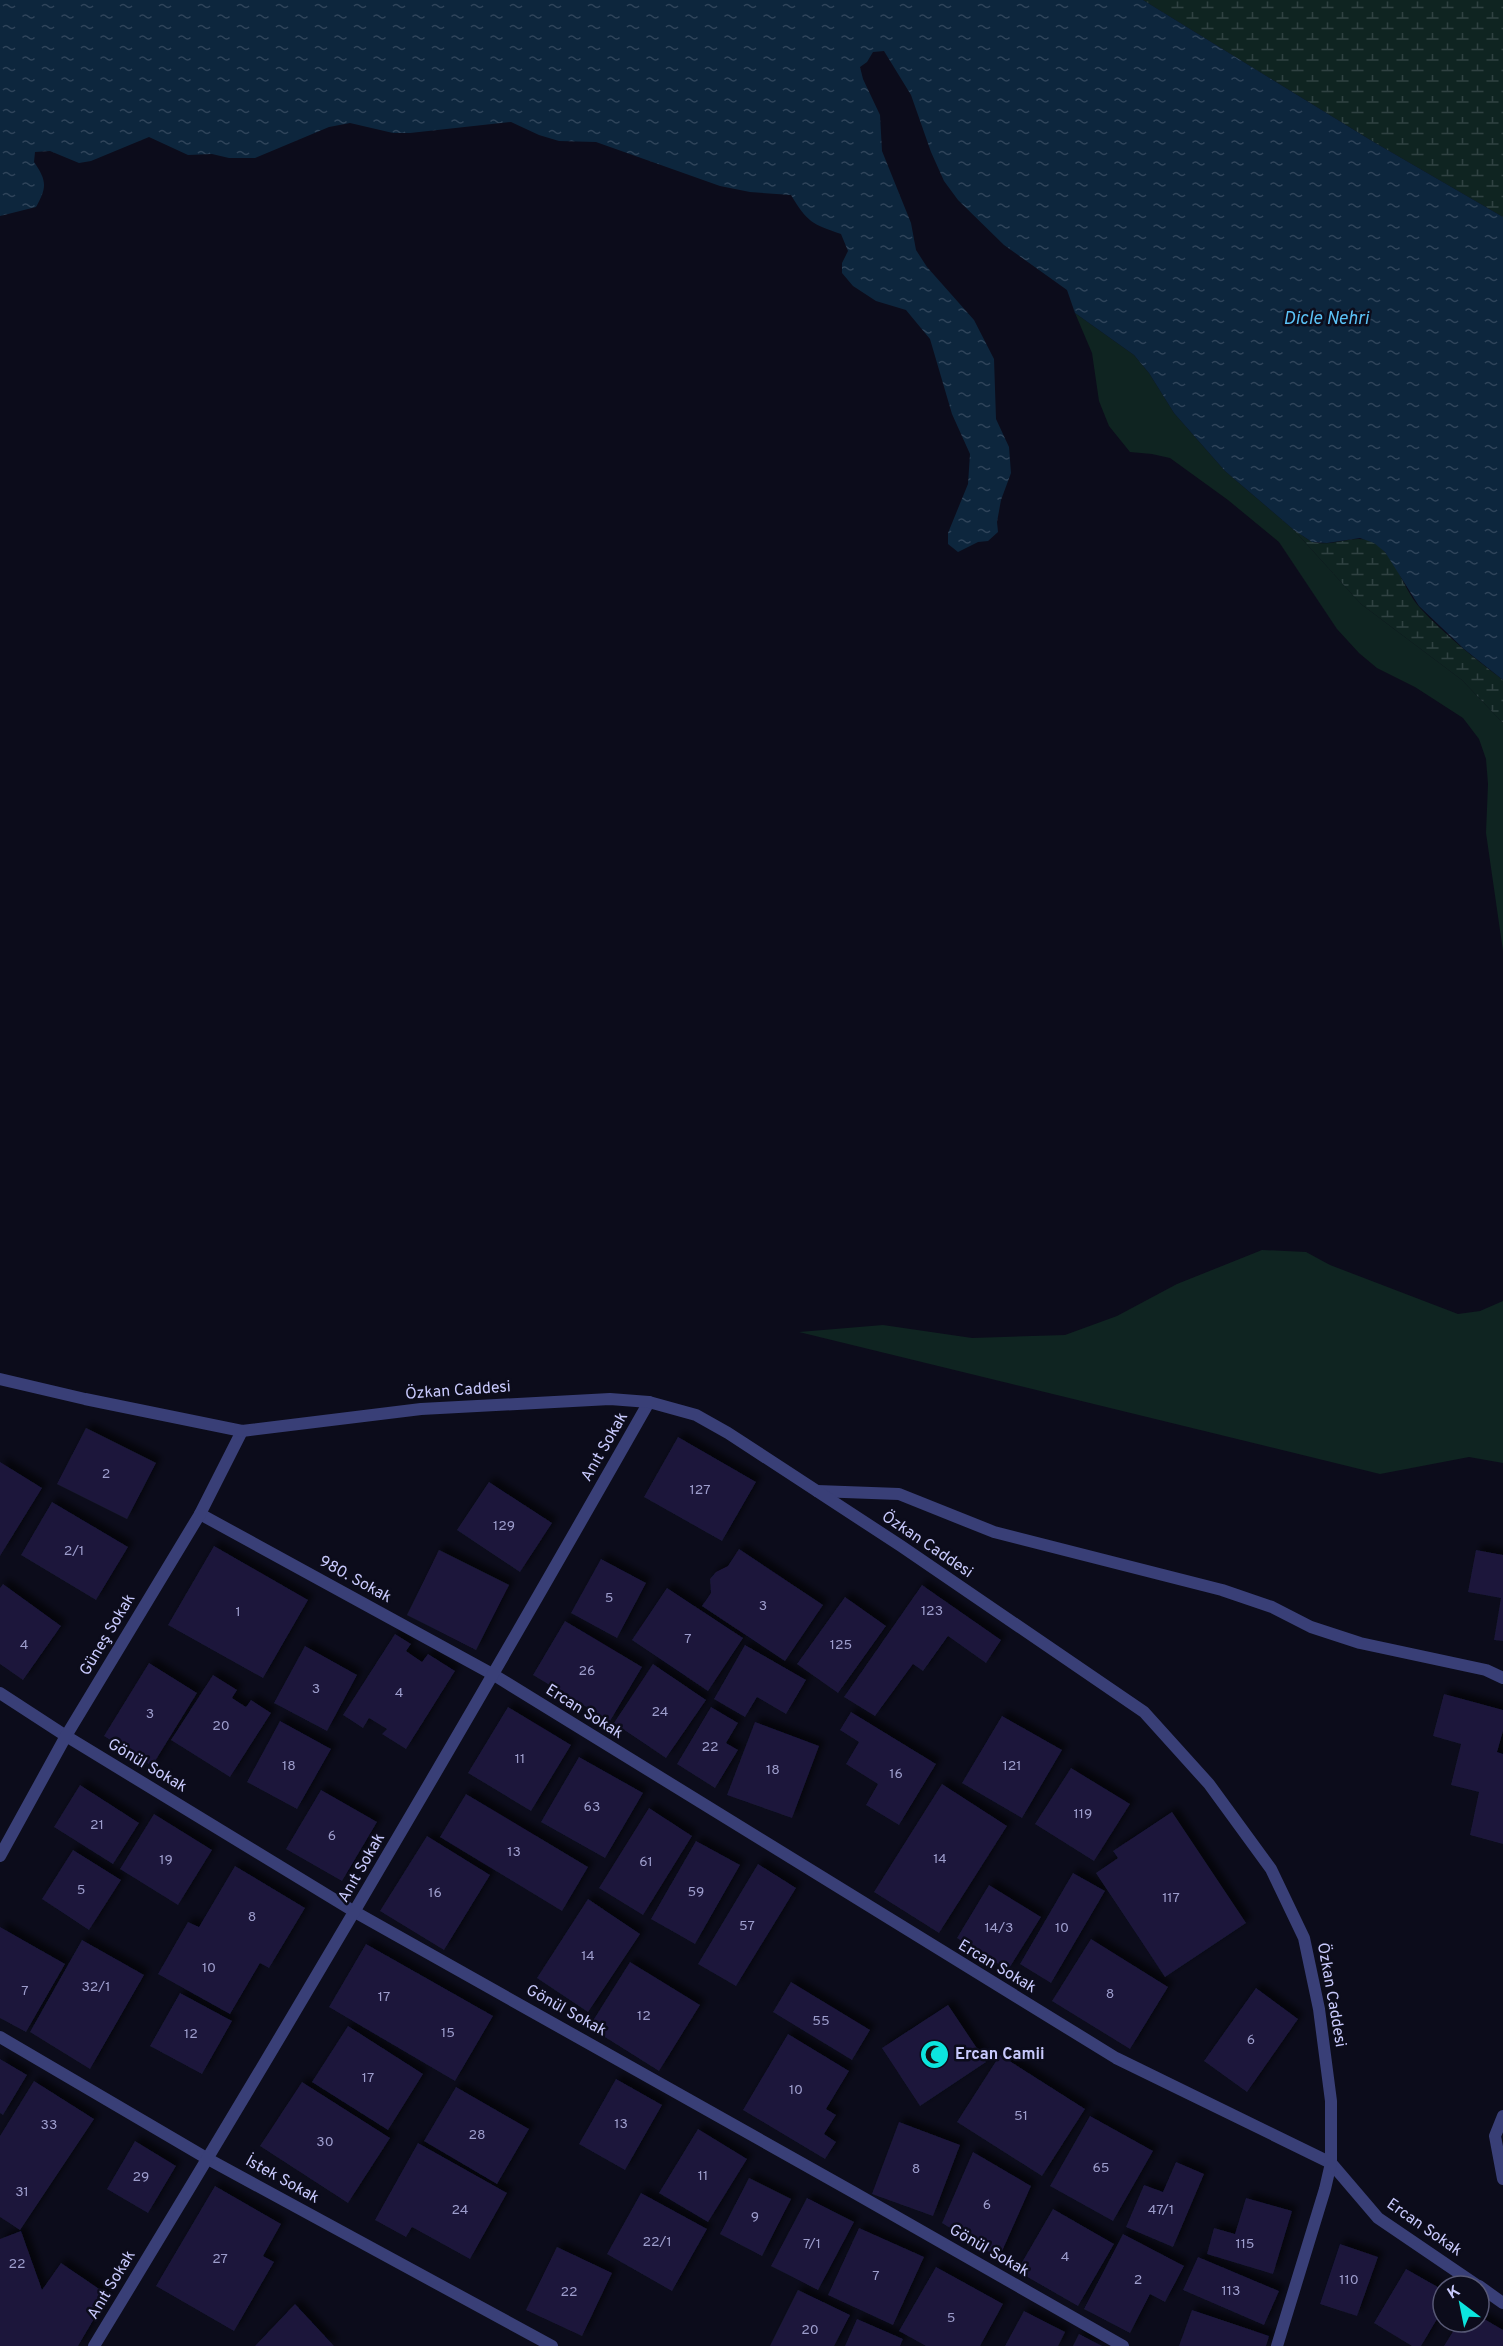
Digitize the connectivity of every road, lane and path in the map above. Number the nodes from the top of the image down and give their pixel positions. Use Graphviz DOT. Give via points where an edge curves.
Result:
graph roads {
  1 [pos="0,1379"];
  2 [pos="650,1402"];
  3 [pos="242,1431"];
  4 [pos="817,1491"];
  5 [pos="200,1514"];
  6 [pos="494,1675"];
  7 [pos="1503,1678"];
  8 [pos="0,1693"];
  9 [pos="66,1736"];
  10 [pos="0,1856"];
  11 [pos="355,1912"];
  12 [pos="0,2037"];
  13 [pos="1503,2116"];
  14 [pos="208,2159"];
  15 [pos="1331,2163"];
  16 [pos="1503,2179"];
  17 [pos="1461,2274"];
  18 [pos="94,2346"];
  19 [pos="552,2346"];
  20 [pos="1123,2346"];
  21 [pos="1277,2346"];
  1 -- 3 [label="street, Özkan Caddesi"];
  2 -- 3 [label="street, Özkan Caddesi" via="610,1399 422,1409"];
  2 -- 4 [label="street, Özkan Caddesi" via="696,1415"];
  2 -- 6 [label="street, Anıt Sokak"];
  3 -- 5 [label="street, Güneş Sokak"];
  4 -- 7 [label="street" via="899,1494 994,1532 1222,1590 1360,1643 1486,1670"];
  4 -- 15 [label="street, Özkan Caddesi" via="1144,1712 1209,1784 1271,1869 1304,1938 1331,2101"];
  5 -- 6 [label="street, 980. Sokak"];
  5 -- 9 [label="street, Güneş Sokak"];
  6 -- 11 [label="street, Anıt Sokak"];
  6 -- 15 [label="street, Ercan Sokak" via="1116,2058"];
  8 -- 9 [label="street, Gönül Sokak"];
  9 -- 10 [label="street, Güneş Sokak"];
  9 -- 11 [label="street, Gönül Sokak"];
  11 -- 14 [label="street, Anıt Sokak"];
  11 -- 20 [label="street, Gönül Sokak"];
  12 -- 14 [label="street, İstek Sokak"];
  13 -- 16 [label="street" via="1495,2136"];
  14 -- 18 [label="street, Anıt Sokak"];
  14 -- 19 [label="street, İstek Sokak"];
  15 -- 17 [label="street, Ercan Sokak" via="1378,2218"];
  15 -- 21 [label="street, Özkan Caddesi"];
}
